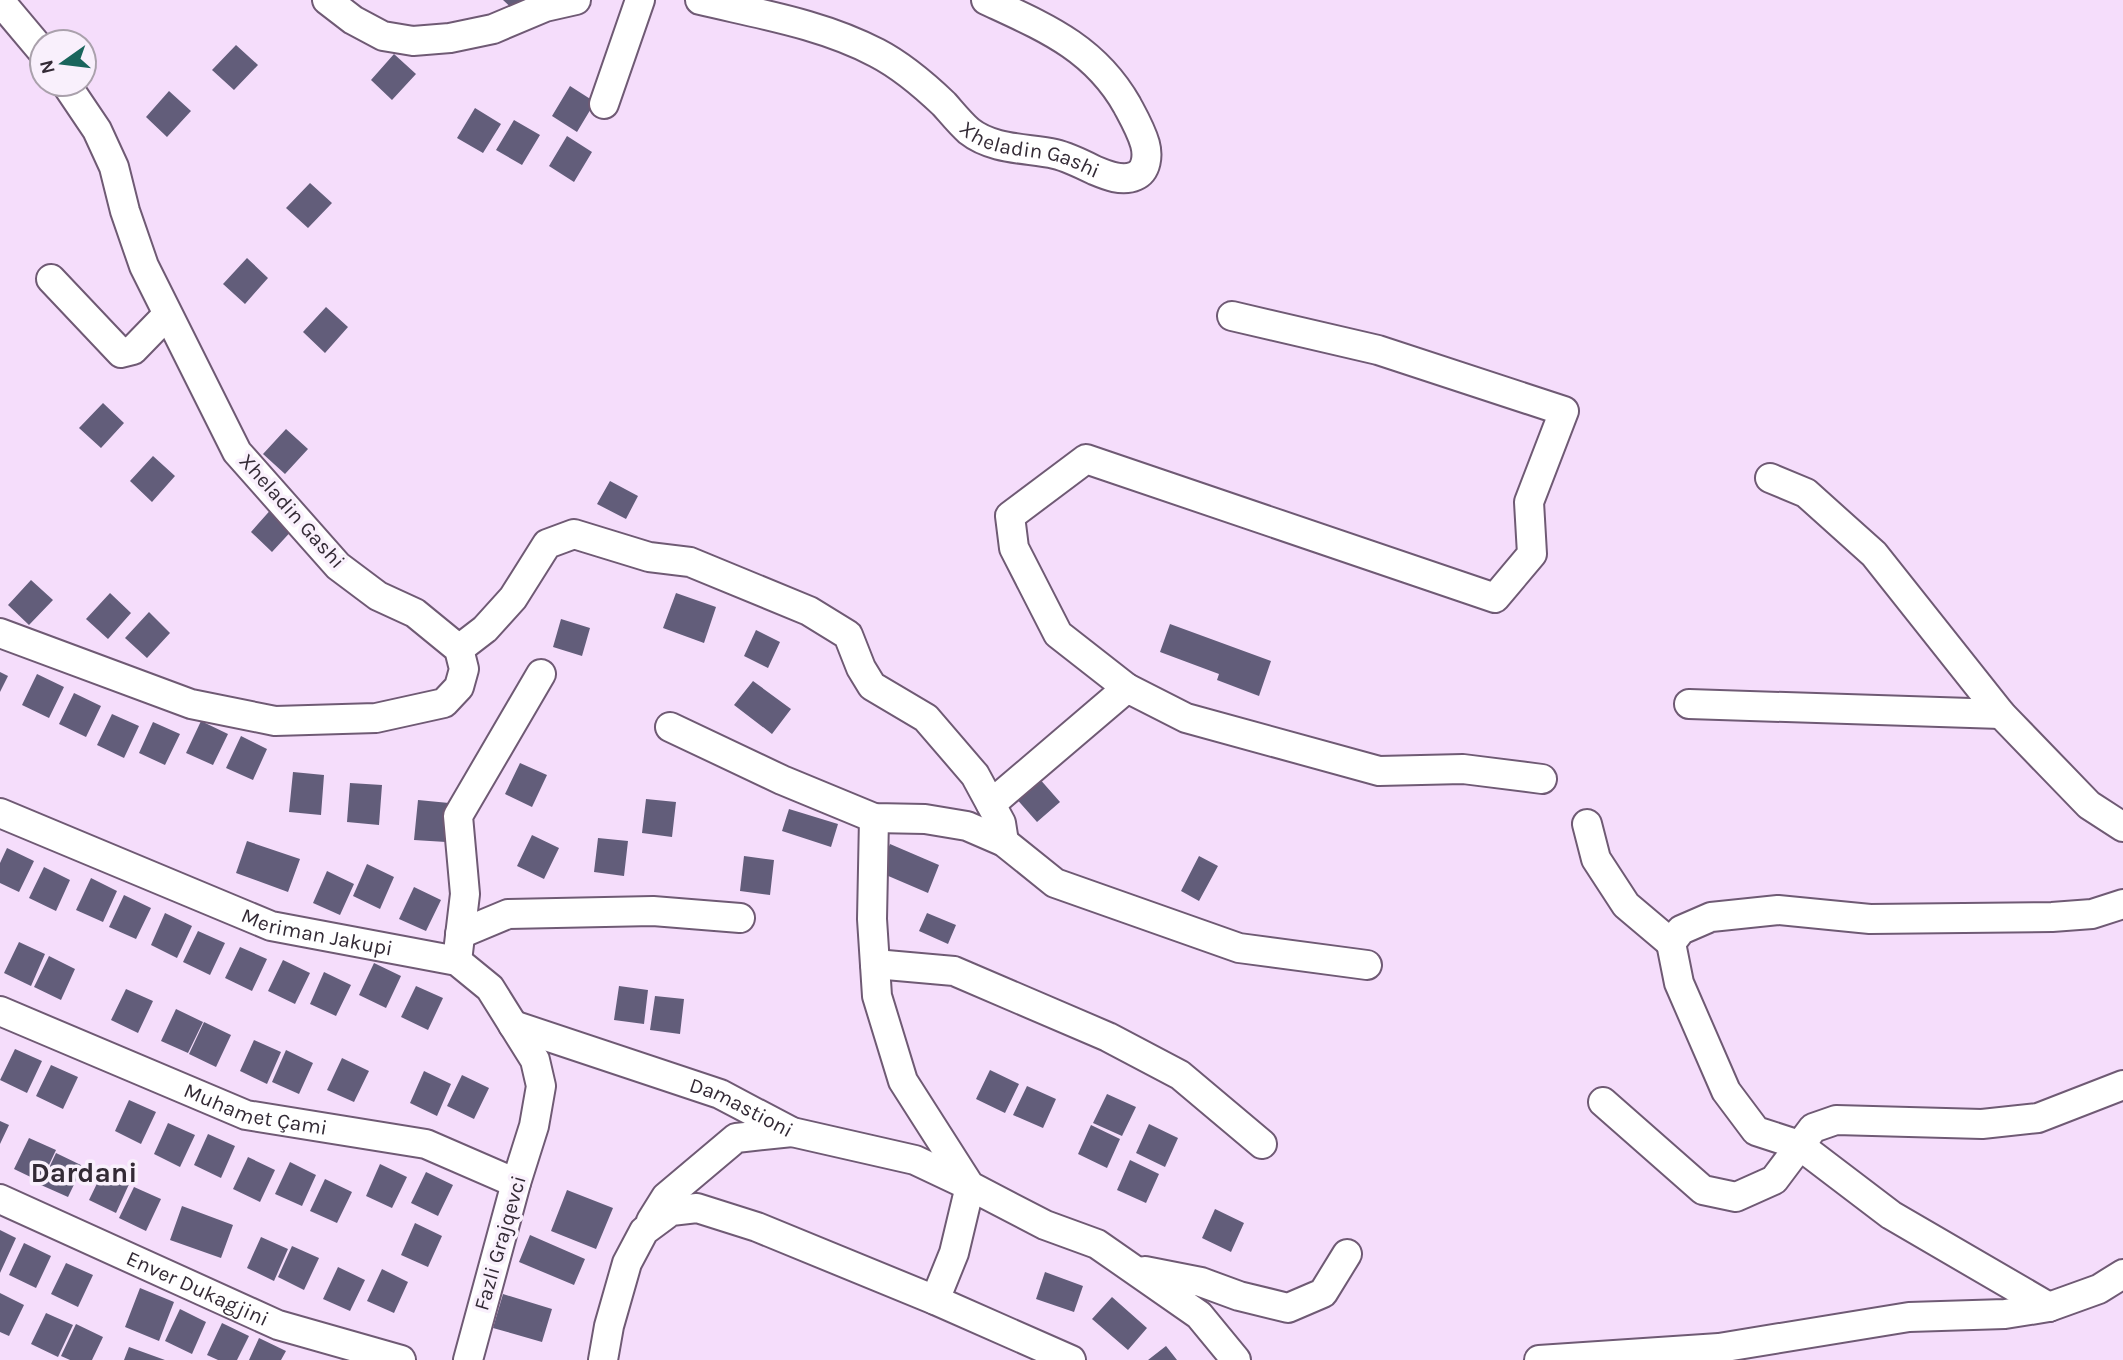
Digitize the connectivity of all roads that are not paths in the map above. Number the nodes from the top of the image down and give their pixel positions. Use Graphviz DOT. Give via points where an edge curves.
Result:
graph roads {
  1 [pos="327,0"];
  2 [pos="576,0"];
  3 [pos="640,0"];
  4 [pos="699,0"];
  5 [pos="986,0"];
  6 [pos="0,1"];
  7 [pos="28,34"];
  8 [pos="75,98"];
  9 [pos="604,104"];
  10 [pos="51,279"];
  11 [pos="167,315"];
  12 [pos="1232,316"];
  13 [pos="1770,478"];
  14 [pos="0,633"];
  15 [pos="458,649"];
  16 [pos="541,674"];
  17 [pos="1127,688"];
  18 [pos="1689,704"];
  19 [pos="2001,714"];
  20 [pos="670,727"];
  21 [pos="1542,779"];
  22 [pos="991,804"];
  23 [pos="0,813"];
  24 [pos="874,818"];
  25 [pos="1587,824"];
  26 [pos="2123,827"];
  27 [pos="1004,842"];
  28 [pos="2123,904"];
  29 [pos="740,918"];
  30 [pos="1671,943"];
  31 [pos="458,947"];
  32 [pos="875,964"];
  33 [pos="1367,965"];
  34 [pos="0,1011"];
  35 [pos="513,1025"];
  36 [pos="2123,1085"];
  37 [pos="1603,1102"];
  38 [pos="534,1126"];
  39 [pos="792,1132"];
  40 [pos="1262,1144"];
  41 [pos="1799,1145"];
  42 [pos="516,1184"];
  43 [pos="970,1186"];
  44 [pos="0,1199"];
  45 [pos="644,1231"];
  46 [pos="1348,1254"];
  47 [pos="1132,1268"];
  48 [pos="2123,1274"];
  49 [pos="935,1300"];
  50 [pos="2049,1307"];
  51 [pos="474,1359"];
  52 [pos="401,1360"];
  53 [pos="603,1360"];
  54 [pos="1071,1360"];
  55 [pos="1236,1360"];
  56 [pos="1539,1360"];
  1 -- 2 [label="street" via="383,36 413,41 493,29 545,7"];
  3 -- 9 [label="street"];
  4 -- 5 [label="street, Xheladin Gashi" via="803,24 875,52 910,73 970,132 990,142 1056,154 1108,176 1136,176 1144,168 1146,146 1122,96 1104,73 1083,51 1048,29"];
  6 -- 7 [label="street"];
  8 -- 11 [label="street, Xheladin Gashi" via="114,167 144,266"];
  10 -- 11 [label="street" via="121,353 133,350"];
  11 -- 15 [label="street, Xheladin Gashi" via="237,452 338,565 378,596 415,613"];
  12 -- 17 [label="street" via="1378,349 1564,411 1530,502 1532,554 1495,598 1086,459 1010,516 1014,548 1058,634"];
  13 -- 19 [label="street" via="1806,493 1874,554"];
  14 -- 15 [label="street" via="191,704 275,721 376,718 444,703 459,687 464,669"];
  15 -- 22 [label="street" via="485,629 513,598 547,544 574,534 649,557 690,562 809,611 848,635 872,686 926,718 975,775"];
  16 -- 31 [label="street" via="458,816 465,894"];
  17 -- 21 [label="street" via="1186,718 1379,771 1463,769"];
  17 -- 22 [label="street"];
  18 -- 19 [label="street"];
  19 -- 26 [label="street" via="2089,805"];
  20 -- 24 [label="street"];
  22 -- 27 [label="street"];
  23 -- 31 [label="street, Meriman Jakupi" via="271,926"];
  24 -- 27 [label="street" via="925,818 967,826"];
  24 -- 32 [label="street"];
  25 -- 30 [label="street" via="1596,859 1626,905"];
  27 -- 33 [label="street" via="1055,883 1239,948"];
  28 -- 30 [label="street" via="2092,914 2052,917 1870,919 1778,910 1711,917 1681,930"];
  29 -- 31 [label="street" via="653,911 508,914"];
  30 -- 41 [label="street" via="1679,983 1726,1091 1756,1131"];
  31 -- 35 [label="street, Meriman Jakupi"];
  32 -- 40 [label="street" via="954,971 1108,1037 1180,1074"];
  32 -- 43 [label="street" via="877,996 903,1081"];
  34 -- 42 [label="street, Muhamet Çami" via="246,1115 426,1144"];
  35 -- 38 [label="street, Meriman Jakupi" via="535,1060 541,1086"];
  35 -- 39 [label="street, Damastioni" via="720,1094"];
  36 -- 41 [label="street" via="2038,1118 1982,1124 1836,1120 1813,1128"];
  37 -- 41 [label="street" via="1703,1190 1736,1197 1774,1180"];
  38 -- 42 [label="street, Fazli Grajqevci"];
  39 -- 43 [label="street, Damastioni" via="915,1160"];
  39 -- 45 [label="street" via="736,1138 666,1197"];
  41 -- 50 [label="street" via="1891,1215"];
  42 -- 51 [label="street, Fazli Grajqevci"];
  43 -- 47 [label="street, Damastioni" via="1045,1225 1097,1244"];
  43 -- 49 [label="street" via="954,1253"];
  44 -- 52 [label="street, Enver Dukagjini" via="278,1325"];
  45 -- 49 [label="street" via="671,1211 697,1208 757,1227"];
  45 -- 53 [label="street" via="627,1263"];
  46 -- 47 [label="street" via="1323,1293 1288,1308"];
  47 -- 55 [label="street, Damastioni" via="1199,1315"];
  48 -- 50 [label="street" via="2099,1289"];
  49 -- 54 [label="street"];
  50 -- 56 [label="street" via="2005,1314 1909,1317 1719,1348"];
}
